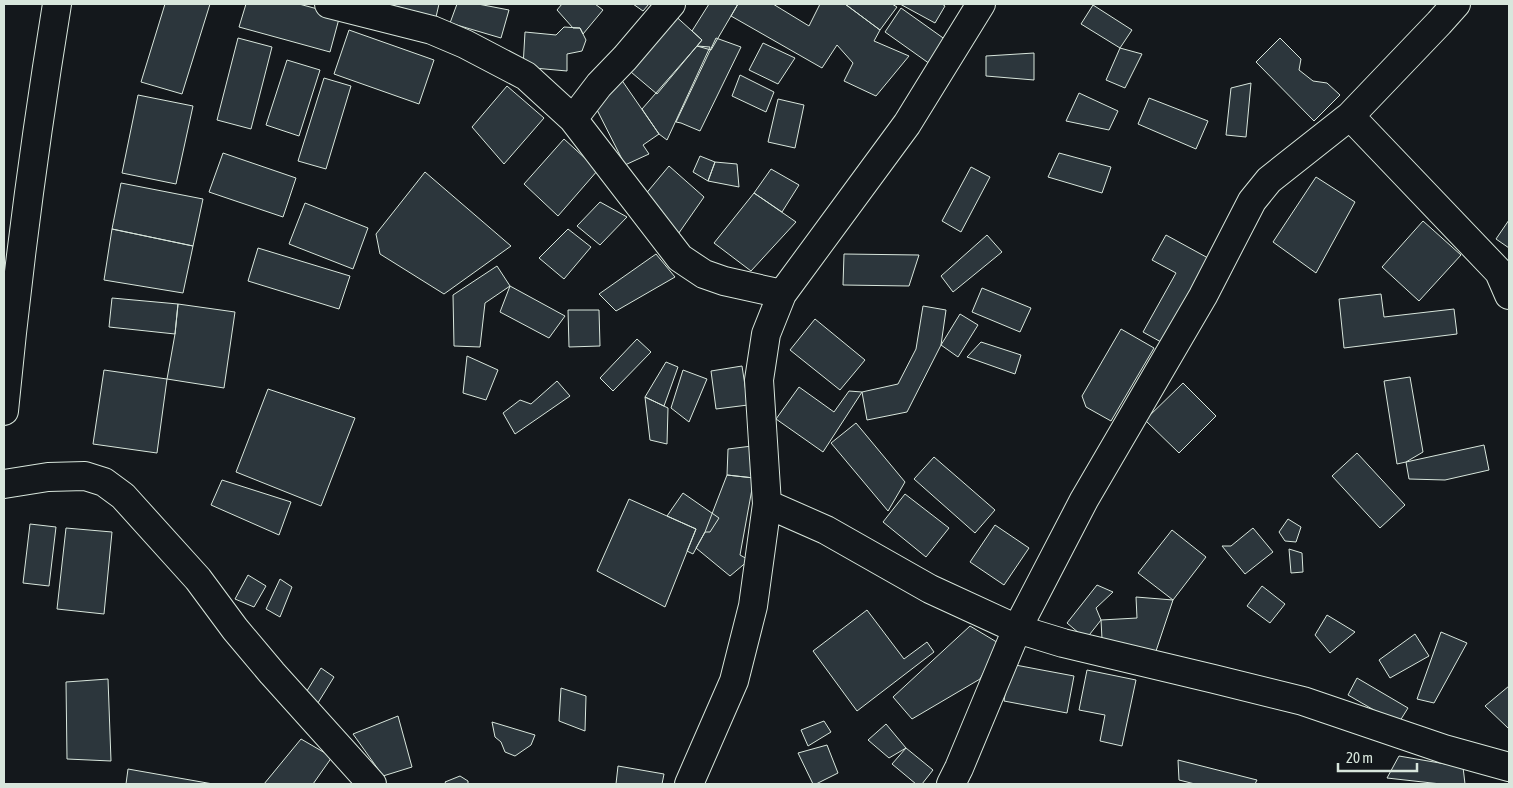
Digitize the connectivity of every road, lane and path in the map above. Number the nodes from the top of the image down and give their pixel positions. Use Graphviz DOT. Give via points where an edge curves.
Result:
graph roads {
  1 [pos="57,4"];
  2 [pos="329,4"];
  3 [pos="671,4"];
  4 [pos="981,4"];
  5 [pos="1456,4"];
  6 [pos="1350,116"];
  7 [pos="573,119"];
  8 [pos="782,294"];
  9 [pos="1509,295"];
  10 [pos="8,313"];
  11 [pos="4,411"];
  12 [pos="4,484"];
  13 [pos="767,504"];
  14 [pos="1017,629"];
  15 [pos="1509,767"];
  16 [pos="372,784"];
  17 [pos="689,784"];
  18 [pos="951,784"];
  1 -- 10 [label="main road"];
  2 -- 7 [label="main road" via="432,30 465,44 526,76"];
  3 -- 7 [label="main road"];
  4 -- 8 [label="main road" via="907,124"];
  5 -- 6 [label="main road"];
  6 -- 9 [label="main road" via="1499,272"];
  6 -- 14 [label="main road" via="1269,180 1252,202 1203,296 1084,500"];
  7 -- 8 [label="main road" via="680,258 704,274"];
  8 -- 13 [label="main road" via="766,334 759,380"];
  10 -- 11 [label="main road"];
  12 -- 16 [label="main road" via="48,477 85,476 104,482 123,496 198,579 272,673"];
  13 -- 14 [label="main road" via="826,530 930,590"];
  13 -- 17 [label="main road" via="753,606 734,681"];
  14 -- 15 [label="main road" via="1303,702"];
  14 -- 18 [label="main road"];
}
